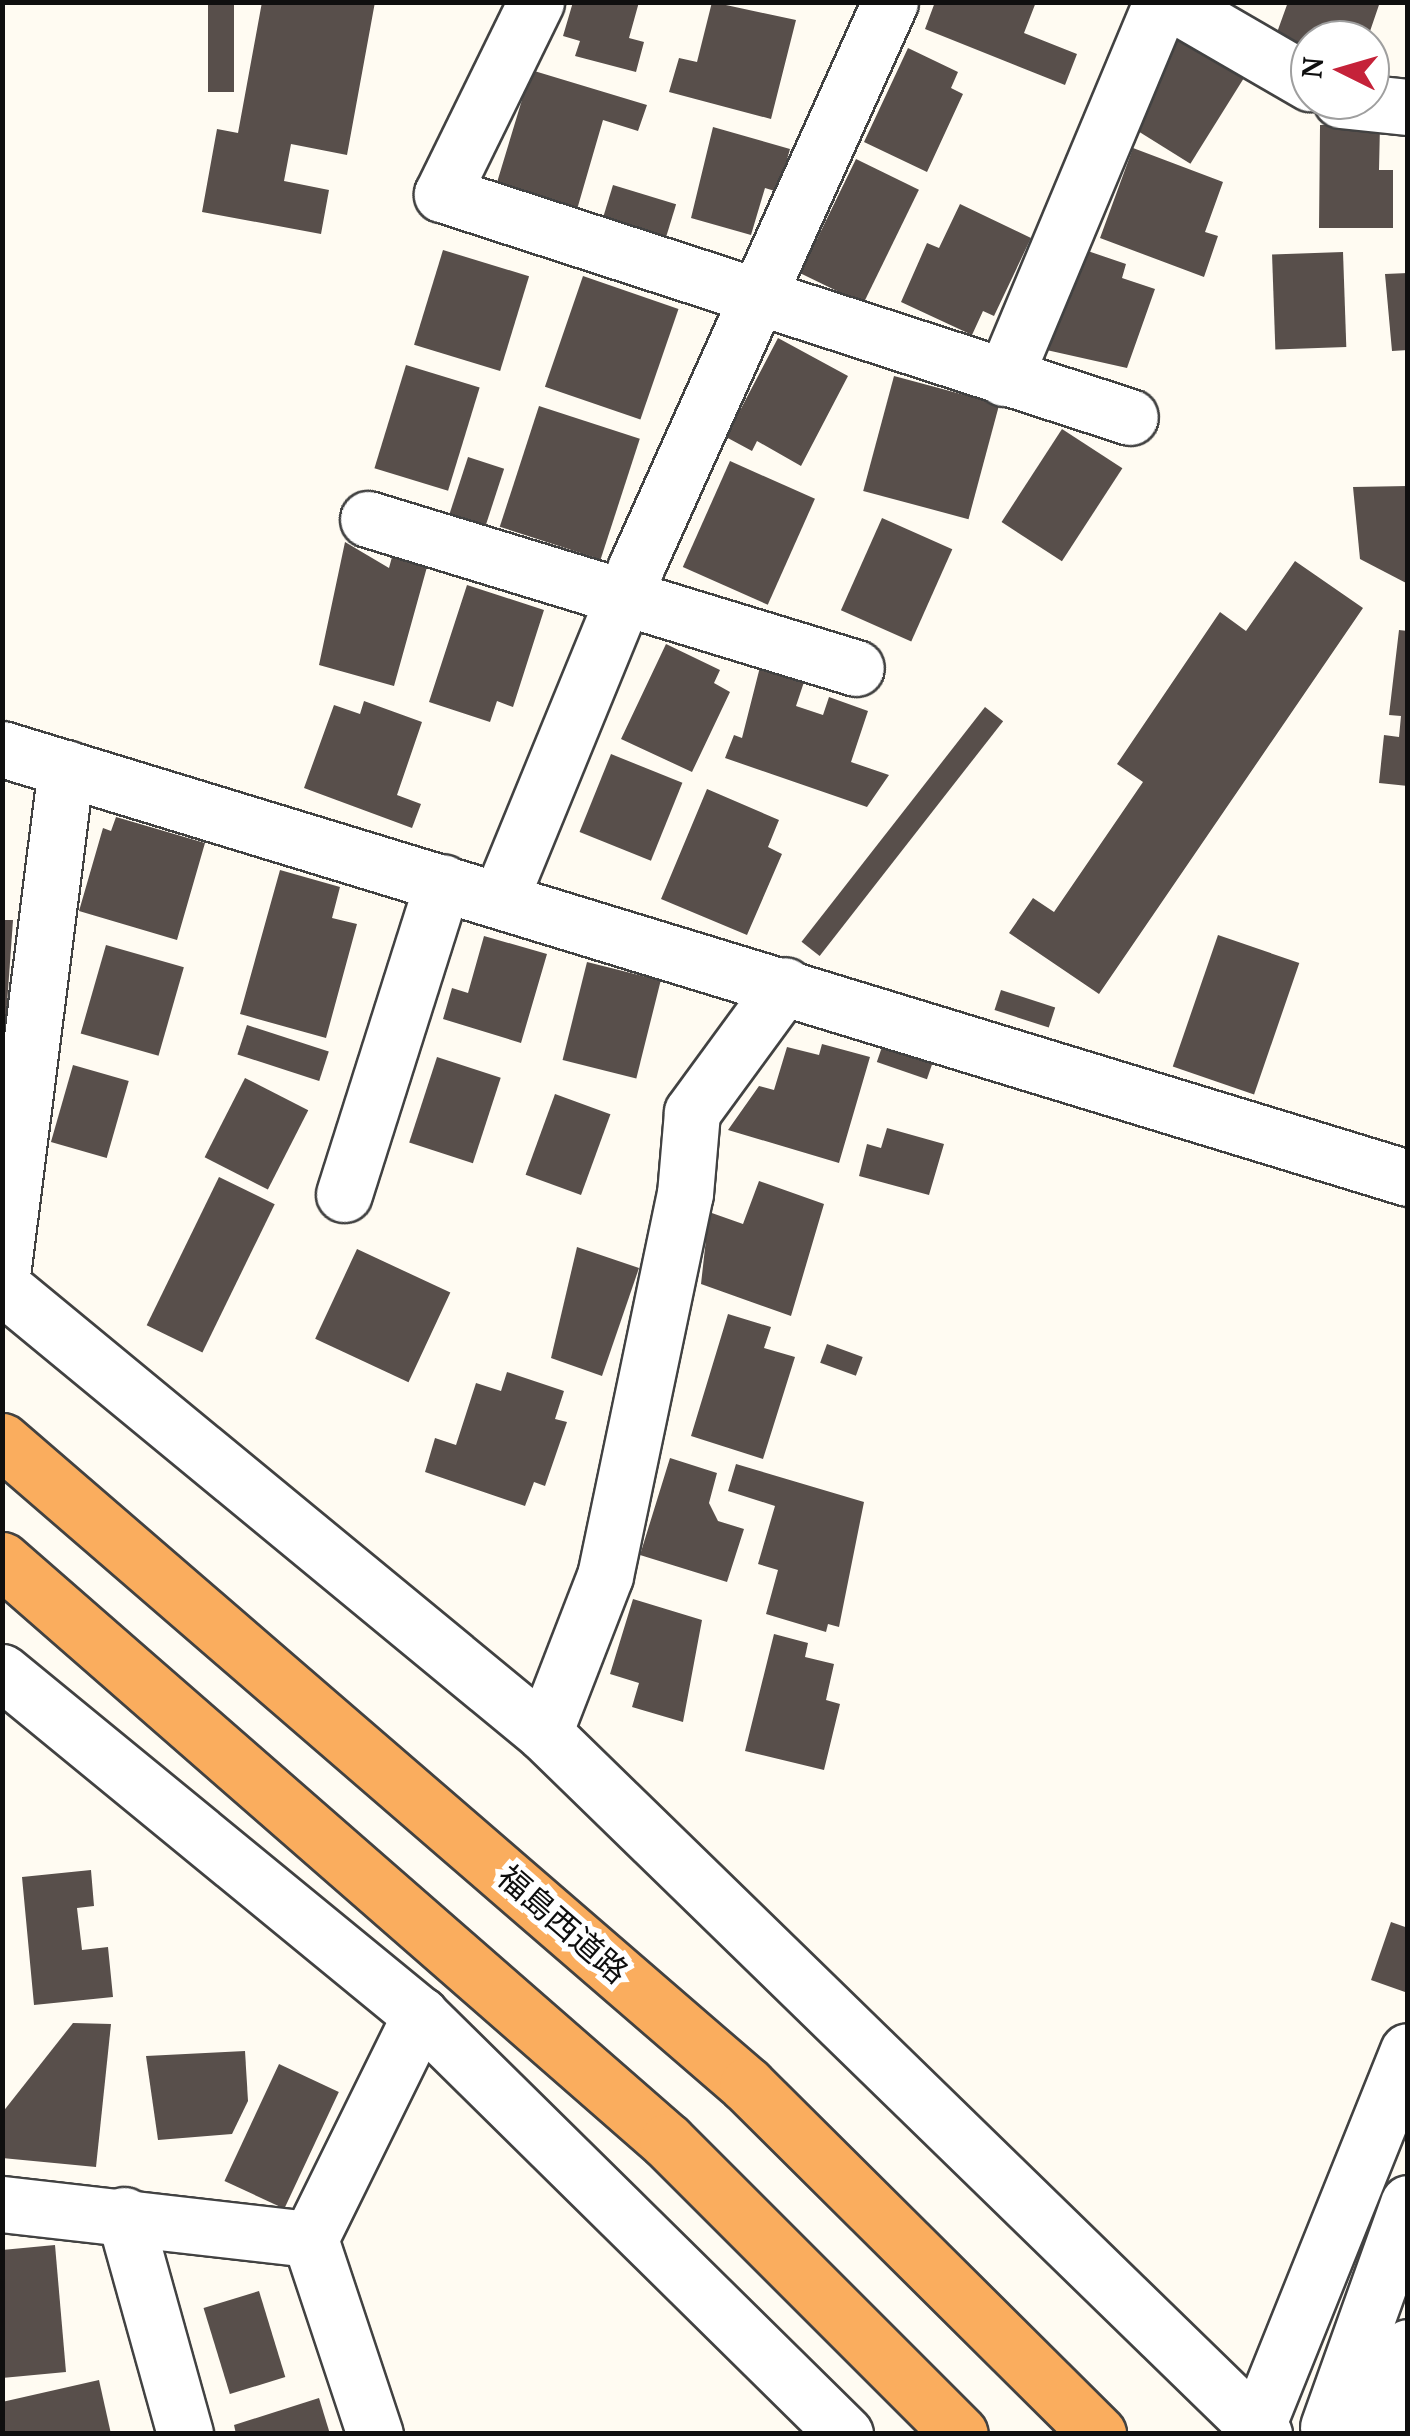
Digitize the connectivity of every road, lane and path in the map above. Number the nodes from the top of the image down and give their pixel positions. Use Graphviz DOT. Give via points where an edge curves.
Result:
graph roads {
  1 [pos="536,2"];
  2 [pos="1160,2"];
  3 [pos="1170,2"];
  4 [pos="877,5"];
  5 [pos="1290,71"];
  6 [pos="758,299"];
  7 [pos="1004,378"];
  8 [pos="1130,417"];
  9 [pos="368,519"];
  10 [pos="623,600"];
  11 [pos="856,668"];
  12 [pos="2,750"];
  13 [pos="66,768"];
  14 [pos="443,882"];
  15 [pos="500,898"];
  16 [pos="784,984"];
  17 [pos="1408,1178"];
  18 [pos="344,1194"];
  19 [pos="2,1275"];
  20 [pos="2,1286"];
  21 [pos="2,1441"];
  22 [pos="2,1560"];
  23 [pos="2,1672"];
  24 [pos="544,1733"];
  25 [pos="420,2015"];
  26 [pos="1408,2051"];
  27 [pos="1408,2203"];
  28 [pos="2,2204"];
  29 [pos="124,2215"];
  30 [pos="310,2239"];
  31 [pos="1408,2347"];
  32 [pos="1261,2430"];
  33 [pos="1352,2430"];
  34 [pos="185,2434"];
  35 [pos="375,2434"];
  36 [pos="845,2434"];
  37 [pos="960,2434"];
  38 [pos="1098,2434"];
  1 -- 6 [label="street" via="442,194"];
  2 -- 7 [label="street"];
  3 -- 5 [label="street"];
  4 -- 6 [label="street"];
  6 -- 7 [label="street"];
  6 -- 10 [label="street"];
  7 -- 8 [label="street"];
  9 -- 10 [label="street"];
  10 -- 11 [label="street"];
  10 -- 15 [label="street"];
  12 -- 13 [label="street"];
  13 -- 14 [label="street"];
  13 -- 19 [label="street"];
  14 -- 15 [label="street"];
  14 -- 18 [label="street"];
  15 -- 16 [label="street"];
  16 -- 17 [label="street"];
  16 -- 24 [label="street" via="692,1112 685,1194 605,1576"];
  20 -- 24 [label="street"];
  21 -- 38 [label="highway, 福島西道路" via="747,2084"];
  22 -- 37 [label="highway" via="653,2128"];
  23 -- 25 [label="street"];
  24 -- 32 [label="street"];
  25 -- 30 [label="street"];
  25 -- 36 [label="street"];
  26 -- 32 [label="street"];
  27 -- 33 [label="street"];
  28 -- 29 [label="street"];
  29 -- 30 [label="street"];
  29 -- 34 [label="street"];
  30 -- 35 [label="street"];
  31 -- 33 [label="street"];
}
